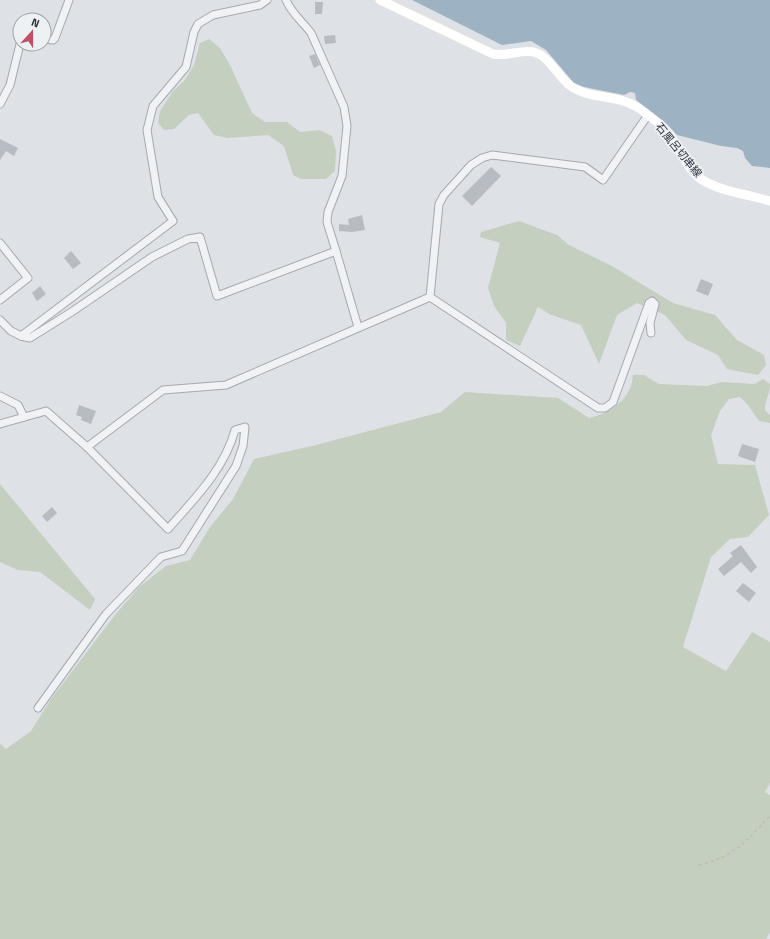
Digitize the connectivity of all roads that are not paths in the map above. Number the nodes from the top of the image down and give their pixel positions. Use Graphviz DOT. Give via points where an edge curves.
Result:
graph roads {
  1 [pos="69,0"];
  2 [pos="267,0"];
  3 [pos="286,0"];
  4 [pos="380,0"];
  5 [pos="52,40"];
  6 [pos="18,52"];
  7 [pos="0,104"];
  8 [pos="648,115"];
  9 [pos="770,201"];
  10 [pos="0,243"];
  11 [pos="336,251"];
  12 [pos="430,296"];
  13 [pos="0,300"];
  14 [pos="0,320"];
  15 [pos="358,327"];
  16 [pos="651,333"];
  17 [pos="21,336"];
  18 [pos="0,396"];
  19 [pos="24,417"];
  20 [pos="0,424"];
  21 [pos="87,447"];
  22 [pos="38,708"];
  1 -- 5 [label="street" via="55,38"];
  2 -- 17 [label="street" via="260,5 213,15 198,24 186,67 153,106 147,130 158,197 172,221"];
  3 -- 11 [label="street" via="291,12 311,33 344,107 348,126 342,176 328,212 327,222"];
  4 -- 8 [label="main road, 石風呂切串線" via="493,54 502,56 523,51 535,52 571,86 581,91 623,100"];
  6 -- 7 [label="street" via="10,85"];
  8 -- 9 [label="main road, 石風呂切串線" via="670,135 700,178 709,184"];
  8 -- 12 [label="street" via="603,180 585,167 512,156 492,155 472,165 444,195 440,204"];
  10 -- 13 [label="street" via="28,278"];
  11 -- 15 [label="street"];
  11 -- 17 [label="street" via="217,296 200,237 188,239 152,256 74,312 30,338"];
  12 -- 15 [label="street"];
  12 -- 16 [label="street" via="598,408 605,408 613,402 649,303 652,301 655,304 650,323"];
  14 -- 17 [label="street" via="11,331"];
  15 -- 21 [label="street" via="226,385 163,390"];
  18 -- 19 [label="street" via="18,405"];
  19 -- 20 [label="street"];
  19 -- 21 [label="street" via="46,411"];
  21 -- 22 [label="street" via="168,529 215,474 231,445 235,430 245,427 243,446 236,466 182,551 161,557 106,614"];
}
